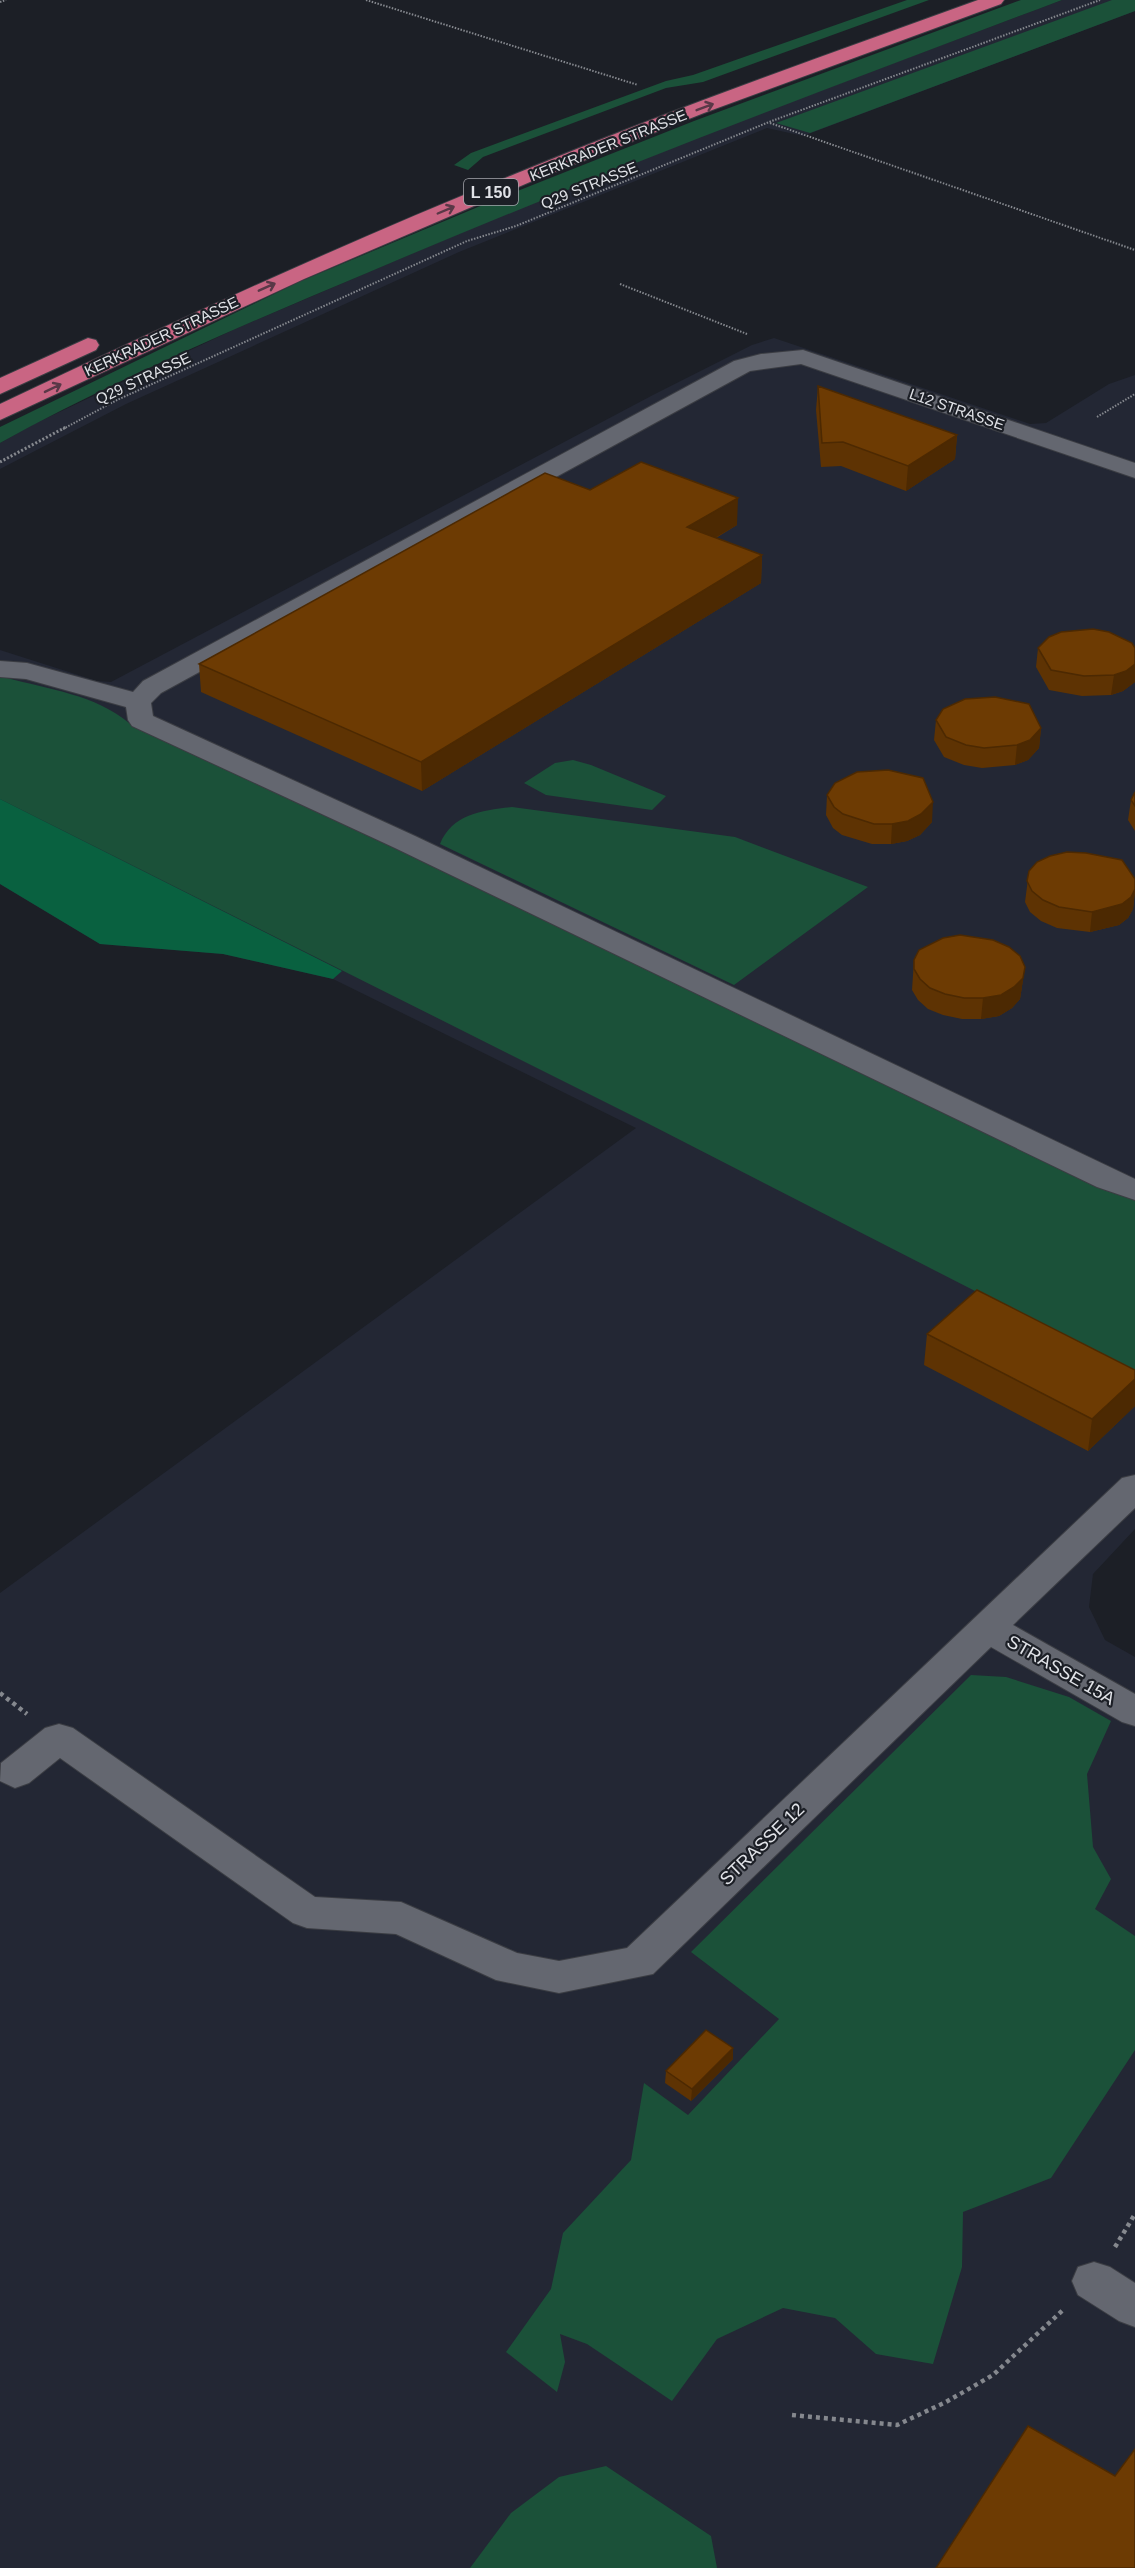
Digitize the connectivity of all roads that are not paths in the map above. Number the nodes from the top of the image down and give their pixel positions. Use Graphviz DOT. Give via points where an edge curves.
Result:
graph roads {
  1 [pos="953,0"];
  2 [pos="995,0"];
  3 [pos="396,210"];
  4 [pos="106,337"];
  5 [pos="0,387"];
  6 [pos="0,413"];
  7 [pos="1135,471"];
  8 [pos="0,669"];
  9 [pos="138,702"];
  10 [pos="1135,1190"];
  11 [pos="1135,1487"];
  12 [pos="988,1628"];
  13 [pos="1135,1712"];
  14 [pos="15,1773"];
  15 [pos="1094,2281"];
  16 [pos="1135,2307"];
  1 -- 3 [label="highway, KERKRADER STRASSE / L 150" via="570,140"];
  6 -- 2 [label="highway, KERKRADER STRASSE / L 150, one-way" via="341,254 586,152"];
  4 -- 5 [label="highway, KERKRADER STRASSE"];
  7 -- 9 [label="street, L12 STRASSE" via="803,357 761,361 732,372 152,687"];
  8 -- 9 [label="street" via="27,671"];
  9 -- 10 [label="street" via="141,720"];
  11 -- 12 [label="street, STRASSE 12"];
  12 -- 13 [label="street, STRASSE 15A"];
  12 -- 14 [label="street, STRASSE 12" via="639,1962 559,1977 510,1968 401,1918 307,1912 59,1738"];
  15 -- 16 [label="street"];
}
